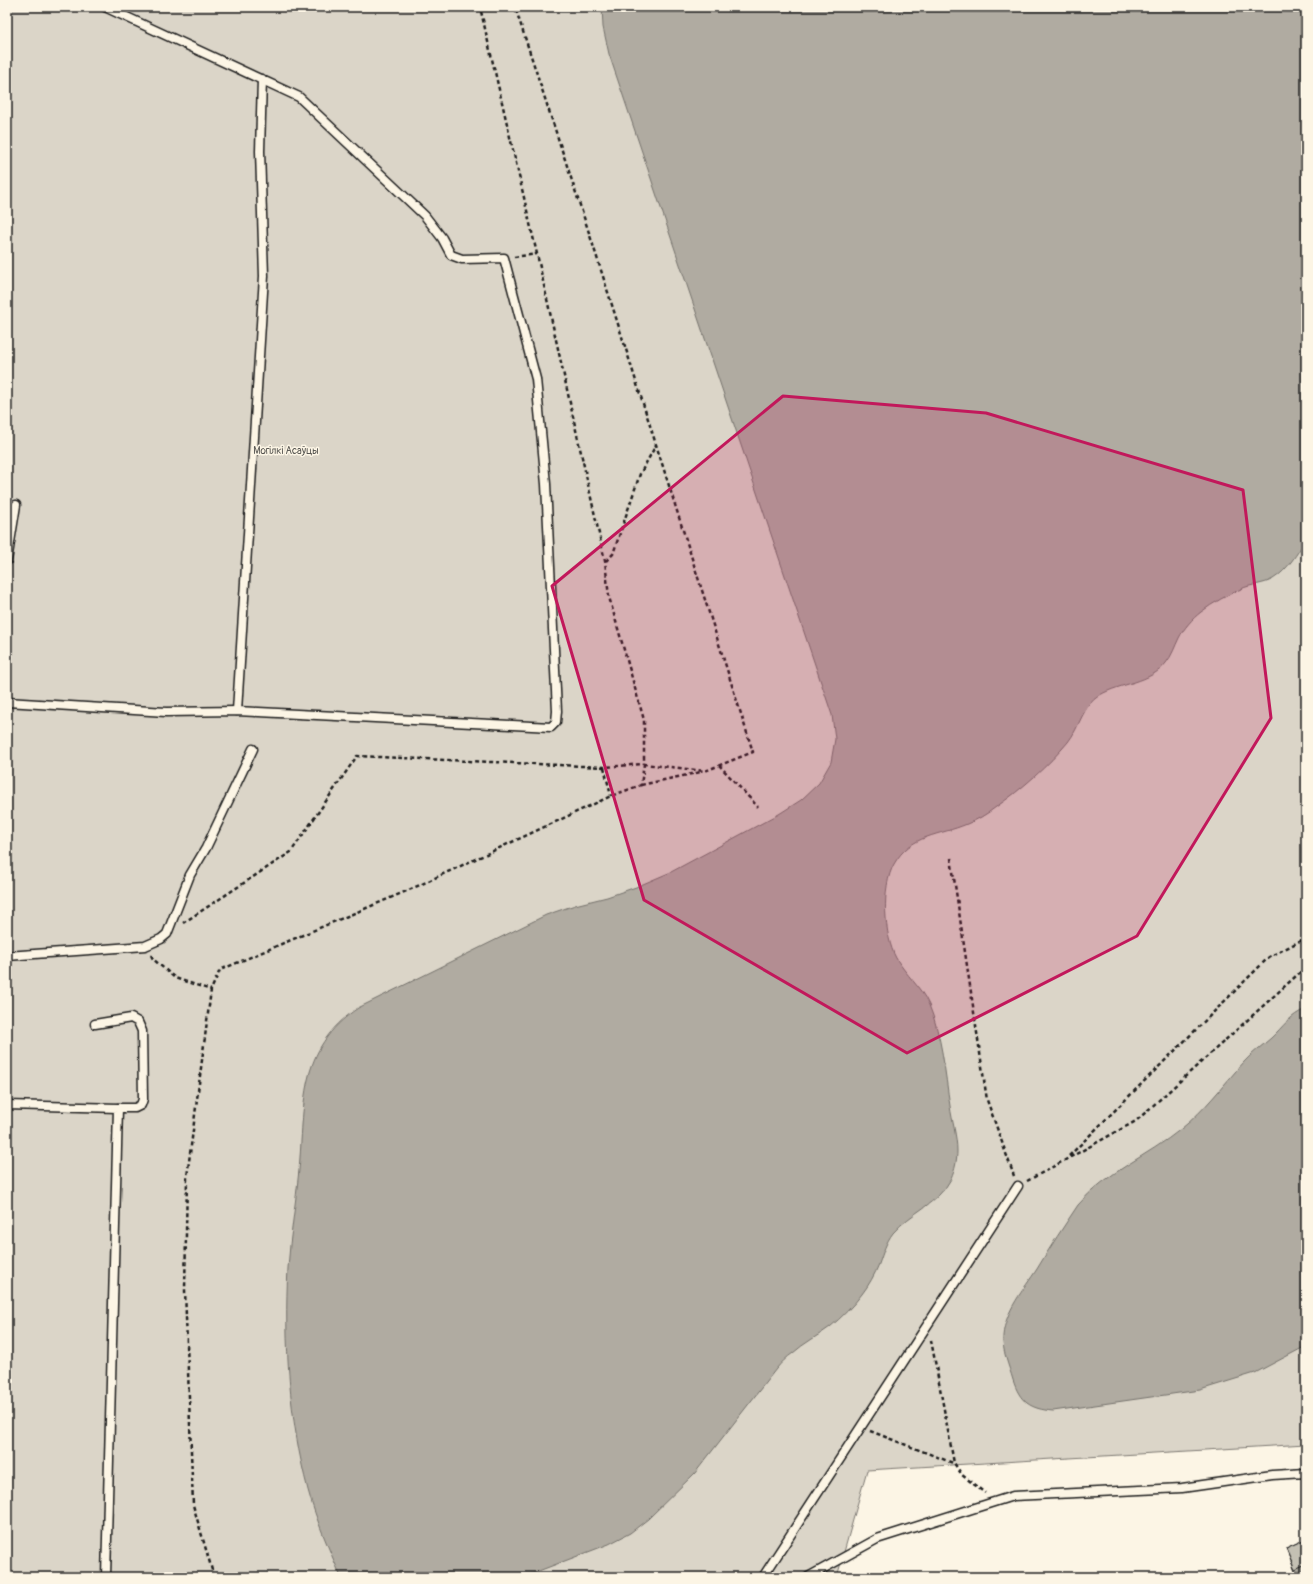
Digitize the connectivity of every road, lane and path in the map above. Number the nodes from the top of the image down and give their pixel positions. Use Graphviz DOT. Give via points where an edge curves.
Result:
graph roads {
  1 [pos="104,7"];
  2 [pos="480,7"];
  3 [pos="262,79"];
  4 [pos="537,254"];
  5 [pos="504,258"];
  6 [pos="656,445"];
  7 [pos="16,505"];
  8 [pos="7,561"];
  9 [pos="605,561"];
  10 [pos="7,702"];
  11 [pos="237,712"];
  12 [pos="253,750"];
  13 [pos="719,765"];
  14 [pos="604,767"];
  15 [pos="705,771"];
  16 [pos="641,784"];
  17 [pos="611,796"];
  18 [pos="758,807"];
  19 [pos="951,858"];
  20 [pos="1306,938"];
  21 [pos="145,946"];
  22 [pos="7,956"];
  23 [pos="1306,967"];
  24 [pos="210,990"];
  25 [pos="95,1024"];
  26 [pos="7,1105"];
  27 [pos="118,1108"];
  28 [pos="1065,1160"];
  29 [pos="1018,1186"];
  30 [pos="928,1324"];
  31 [pos="861,1427"];
  32 [pos="954,1463"];
  33 [pos="1306,1473"];
  34 [pos="996,1502"];
  35 [pos="106,1577"];
  36 [pos="214,1577"];
  37 [pos="763,1577"];
  38 [pos="808,1577"];
  1 -- 3 [label="lane"];
  2 -- 4 [label="path"];
  3 -- 5 [label="lane" via="299,97 425,216 451,255 462,259"];
  3 -- 11 [label="lane" via="260,151 264,276"];
  4 -- 5 [label="path"];
  4 -- 9 [label="path"];
  5 -- 11 [label="lane" via="536,379 546,484 556,722 551,727"];
  6 -- 9 [label="path" via="640,474 613,554"];
  7 -- 8 [label="lane"];
  9 -- 16 [label="path" via="609,597 644,720 644,764"];
  10 -- 11 [label="lane" via="166,712"];
  12 -- 21 [label="lane" via="206,848 190,875 167,934"];
  13 -- 18 [label="path"];
  14 -- 17 [label="path"];
  15 -- 16 [label="path"];
  16 -- 17 [label="path"];
  17 -- 24 [label="path" via="409,890 220,970"];
  19 -- 29 [label="path" via="987,1100"];
  20 -- 28 [label="path" via="1269,957"];
  21 -- 22 [label="lane"];
  21 -- 24 [label="path" via="153,959 175,978"];
  23 -- 28 [label="path" via="1136,1121"];
  24 -- 36 [label="path" via="187,1177 185,1290 193,1505"];
  25 -- 27 [label="lane" via="131,1018 138,1022 142,1030 143,1099 141,1105 135,1108"];
  26 -- 27 [label="lane"];
  27 -- 35 [label="lane"];
  28 -- 29 [label="path"];
  29 -- 30 [label="lane"];
  30 -- 31 [label="lane"];
  30 -- 32 [label="path"];
  31 -- 32 [label="path"];
  31 -- 37 [label="lane"];
  32 -- 34 [label="path" via="962,1475"];
  33 -- 34 [label="lane" via="1272,1475 1182,1488 1013,1496"];
  34 -- 38 [label="lane" via="877,1539"];
}
